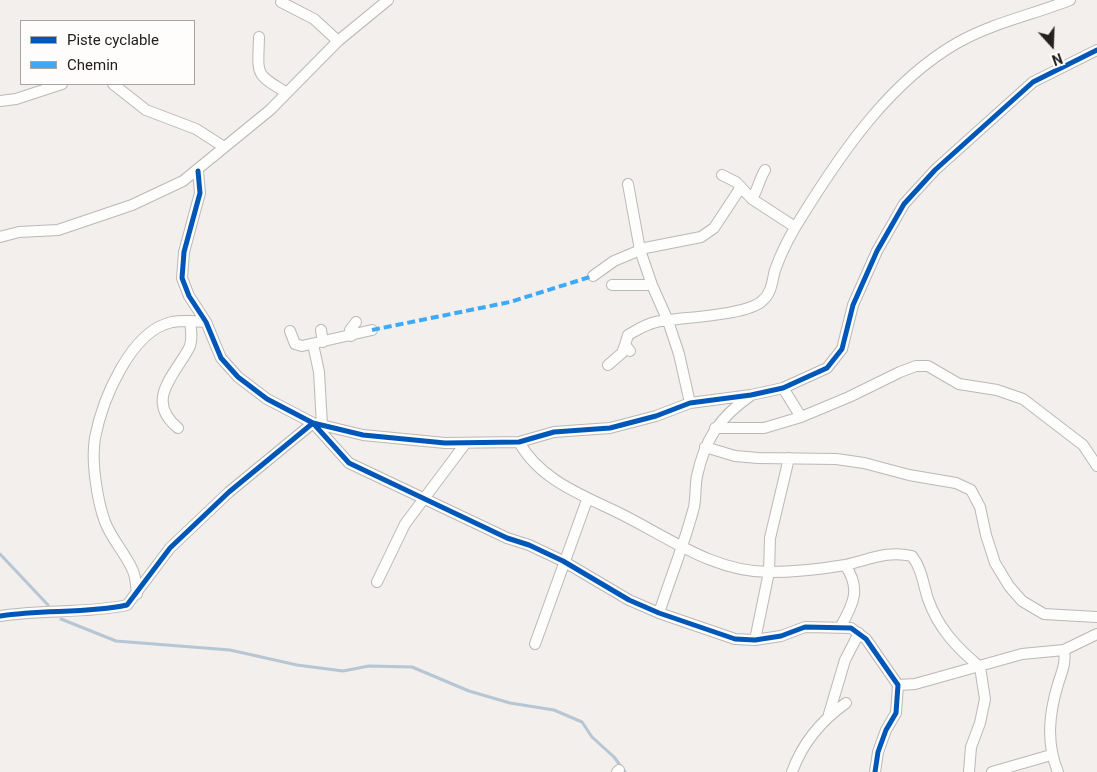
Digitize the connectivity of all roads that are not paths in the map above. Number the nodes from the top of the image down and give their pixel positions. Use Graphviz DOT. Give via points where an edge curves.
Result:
graph roads {
  1 [pos="388,0"];
  2 [pos="1070,0"];
  3 [pos="281,2"];
  4 [pos="259,37"];
  5 [pos="338,41"];
  6 [pos="1097,50"];
  7 [pos="59,85"];
  8 [pos="114,85"];
  9 [pos="287,93"];
  10 [pos="0,100"];
  11 [pos="224,146"];
  12 [pos="765,170"];
  13 [pos="198,171"];
  14 [pos="722,175"];
  15 [pos="628,184"];
  16 [pos="741,187"];
  17 [pos="752,199"];
  18 [pos="795,227"];
  19 [pos="0,238"];
  20 [pos="640,250"];
  21 [pos="593,276"];
  22 [pos="612,285"];
  23 [pos="652,285"];
  24 [pos="668,320"];
  25 [pos="190,321"];
  26 [pos="206,322"];
  27 [pos="356,322"];
  28 [pos="321,330"];
  29 [pos="372,330"];
  30 [pos="290,331"];
  31 [pos="351,336"];
  32 [pos="318,343"];
  33 [pos="608,364"];
  34 [pos="783,388"];
  35 [pos="751,395"];
  36 [pos="690,403"];
  37 [pos="801,417"];
  38 [pos="318,424"];
  39 [pos="178,428"];
  40 [pos="714,428"];
  41 [pos="518,442"];
  42 [pos="465,444"];
  43 [pos="705,447"];
  44 [pos="789,458"];
  45 [pos="1097,466"];
  46 [pos="422,499"];
  47 [pos="586,500"];
  48 [pos="680,547"];
  49 [pos="562,561"];
  50 [pos="846,565"];
  51 [pos="769,572"];
  52 [pos="377,582"];
  53 [pos="137,594"];
  54 [pos="659,613"];
  55 [pos="0,616"];
  56 [pos="1097,617"];
  57 [pos="841,626"];
  58 [pos="859,633"];
  59 [pos="1097,634"];
  60 [pos="755,640"];
  61 [pos="534,644"];
  62 [pos="1064,650"];
  63 [pos="980,667"];
  64 [pos="898,685"];
  65 [pos="846,703"];
  66 [pos="829,714"];
  67 [pos="1051,755"];
  68 [pos="792,772"];
  69 [pos="875,772"];
  70 [pos="969,772"];
  71 [pos="992,772"];
  72 [pos="1058,772"];
  1 -- 5 [label="street"];
  2 -- 18 [label="street" via="992,26 924,64 838,159"];
  3 -- 5 [label="street" via="314,19"];
  4 -- 9 [label="street" via="258,72 262,78"];
  5 -- 9 [label="street"];
  6 -- 34 [label="street" via="1033,82 935,170 904,204 877,250 853,305 842,349 827,368"];
  7 -- 10 [label="street" via="16,99"];
  8 -- 11 [label="street" via="146,110 196,129"];
  9 -- 11 [label="street"];
  11 -- 13 [label="street"];
  12 -- 17 [label="street"];
  13 -- 19 [label="street" via="159,194 104,216 58,230 19,232"];
  13 -- 26 [label="street" via="200,194 184,252 182,278"];
  14 -- 16 [label="street"];
  15 -- 20 [label="street"];
  16 -- 17 [label="street"];
  16 -- 20 [label="street" via="714,228 701,237"];
  17 -- 18 [label="street"];
  18 -- 24 [label="street" via="776,269 772,288 762,301 746,309"];
  20 -- 21 [label="street" via="614,261"];
  20 -- 23 [label="street"];
  22 -- 23 [label="street"];
  23 -- 24 [label="street"];
  24 -- 33 [label="street" via="654,322 628,334 628,348"];
  24 -- 36 [label="street"];
  25 -- 26 [label="street"];
  25 -- 39 [label="street" via="190,347 180,359 162,397 165,412"];
  25 -- 53 [label="street" via="170,322 152,332 133,351 119,369 95,440 97,485 105,522 134,572"];
  26 -- 38 [label="street" via="222,358 238,377 267,399"];
  27 -- 31 [label="street" via="350,330"];
  28 -- 32 [label="street"];
  29 -- 31 [label="street"];
  30 -- 32 [label="street" via="296,344"];
  31 -- 32 [label="street"];
  32 -- 38 [label="street"];
  34 -- 35 [label="street"];
  34 -- 37 [label="street"];
  35 -- 36 [label="street"];
  35 -- 40 [label="street" via="730,410"];
  36 -- 41 [label="street" via="610,428 554,432"];
  37 -- 40 [label="street" via="764,428"];
  37 -- 45 [label="street" via="900,372 916,366 928,366 958,384 996,390 1023,399 1083,445"];
  38 -- 42 [label="street" via="363,435"];
  38 -- 46 [label="street" via="349,463"];
  38 -- 53 [label="street" via="229,492 170,548"];
  40 -- 43 [label="street"];
  41 -- 42 [label="street"];
  41 -- 47 [label="street" via="542,472"];
  42 -- 46 [label="street"];
  43 -- 44 [label="street" via="735,456"];
  43 -- 48 [label="street" via="694,506"];
  44 -- 51 [label="street" via="770,538"];
  44 -- 56 [label="street" via="864,463 909,475 956,482 971,490 980,507 995,563 1022,601 1044,614"];
  46 -- 49 [label="street"];
  46 -- 52 [label="street" via="392,547"];
  47 -- 48 [label="street" via="619,513"];
  47 -- 49 [label="street"];
  48 -- 51 [label="street" via="732,568"];
  48 -- 54 [label="street"];
  49 -- 54 [label="street" via="629,600"];
  49 -- 61 [label="street"];
  50 -- 51 [label="street"];
  50 -- 57 [label="street" via="856,589"];
  50 -- 63 [label="street" via="881,555 899,553 912,556 919,566 928,600 943,628 957,648"];
  51 -- 60 [label="street"];
  53 -- 55 [label="street" via="127,604 108,609 22,612"];
  54 -- 60 [label="street" via="735,639"];
  57 -- 58 [label="street"];
  57 -- 60 [label="street" via="804,627 782,636"];
  58 -- 64 [label="street"];
  58 -- 66 [label="street" via="845,660"];
  59 -- 62 [label="street"];
  62 -- 63 [label="street" via="1022,654"];
  62 -- 67 [label="street" via="1066,664 1051,709"];
  63 -- 64 [label="street" via="915,684"];
  63 -- 70 [label="street" via="985,699 971,747"];
  64 -- 69 [label="street" via="896,713 878,752"];
  65 -- 66 [label="street"];
  66 -- 68 [label="street" via="806,744"];
  67 -- 71 [label="street"];
  67 -- 72 [label="street"];
}
